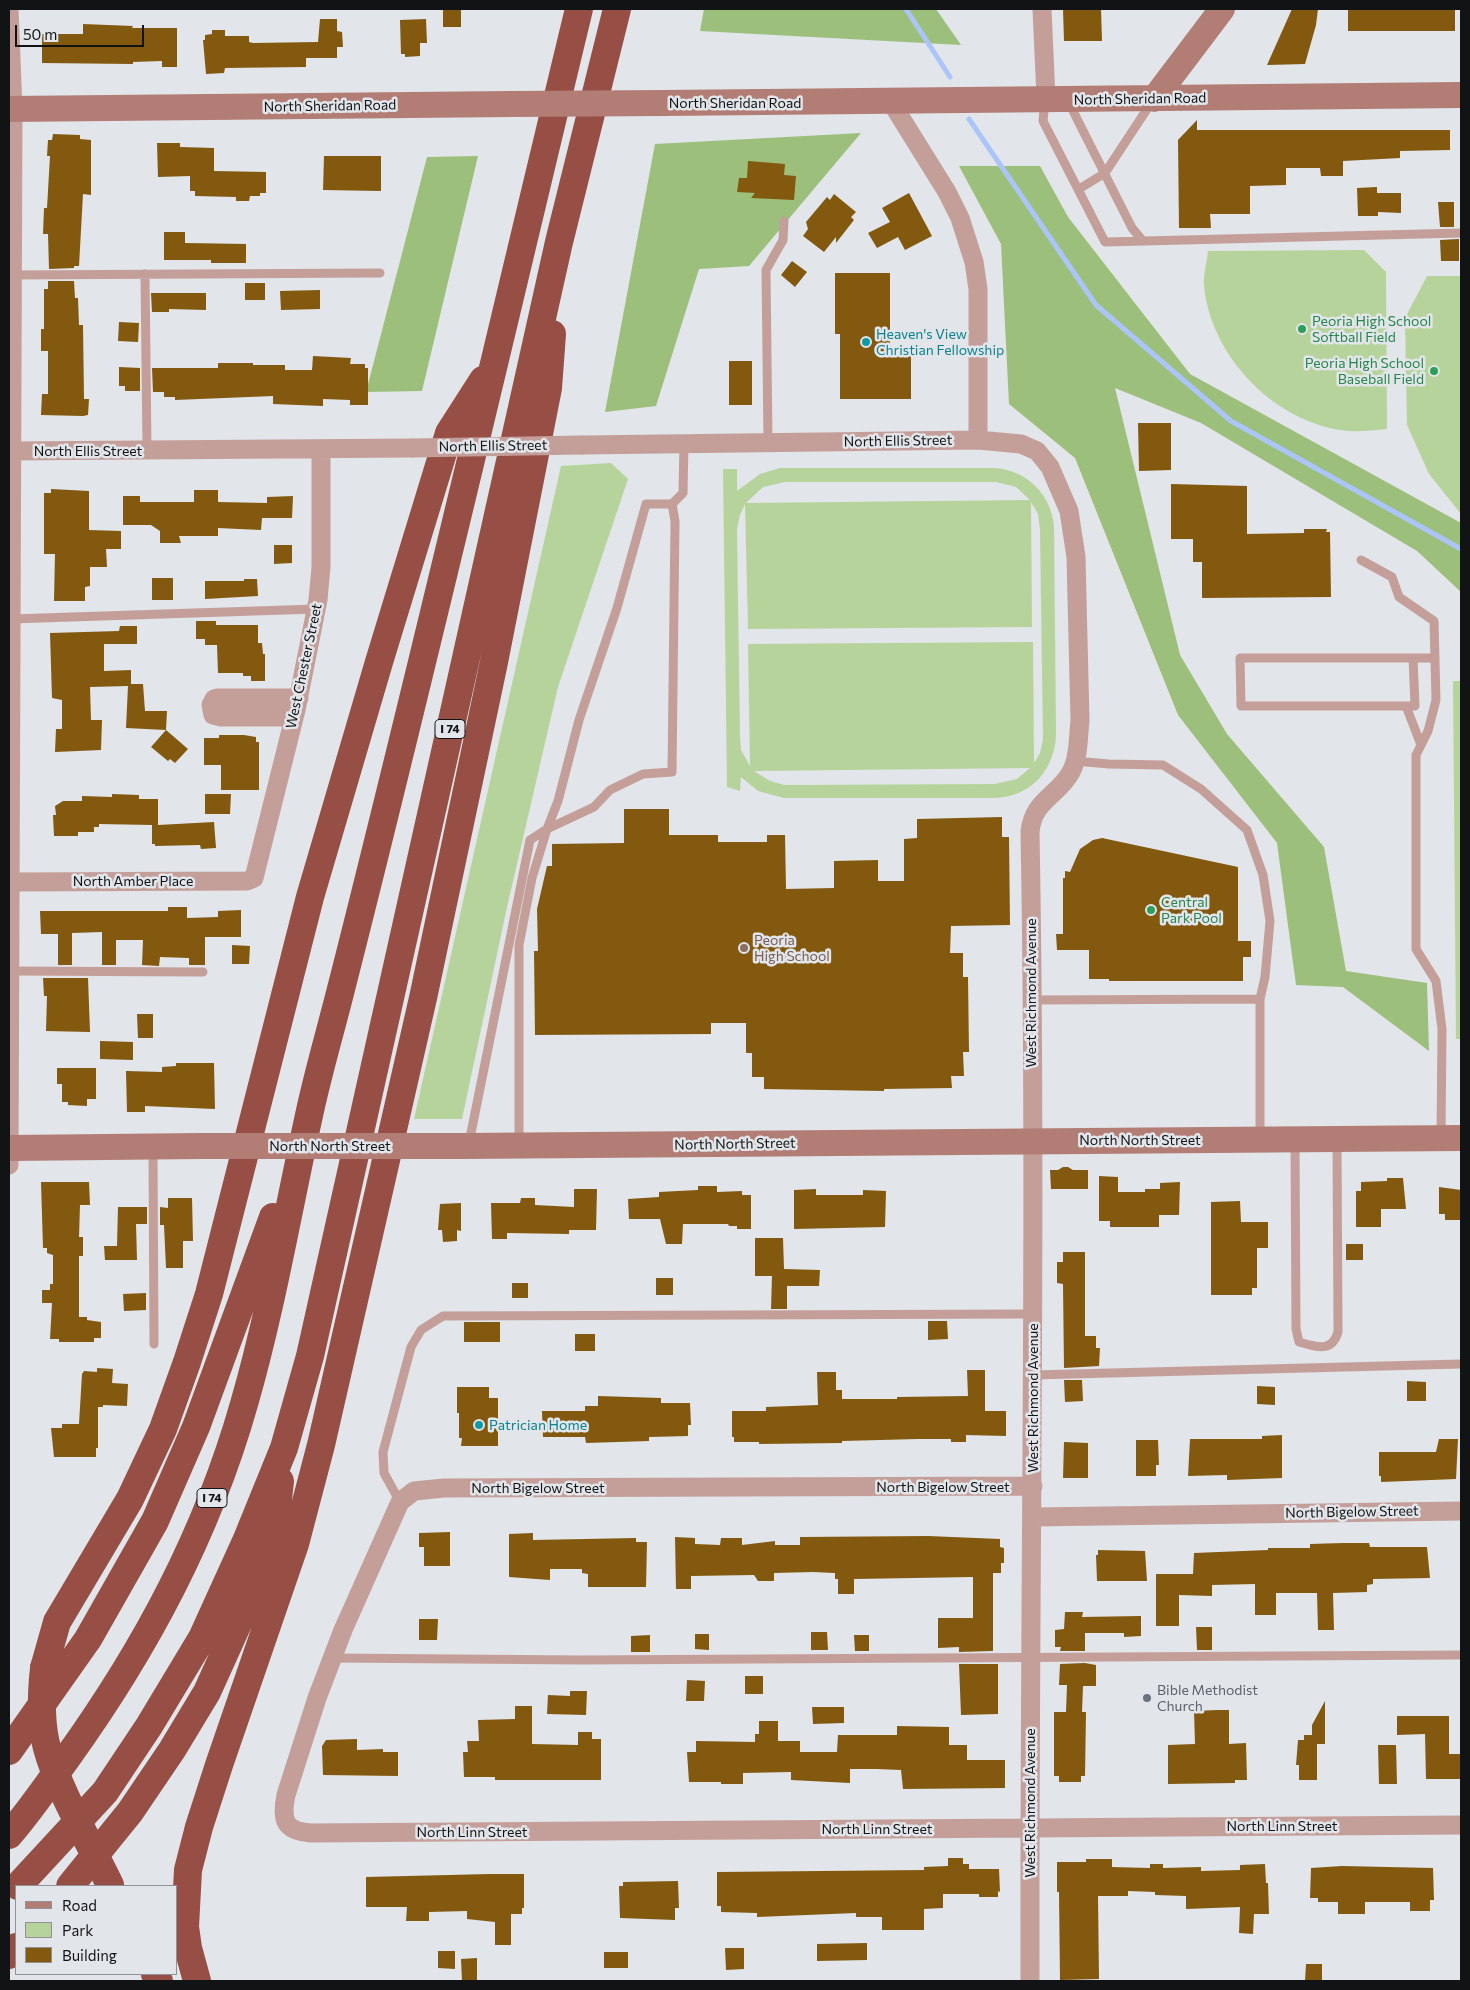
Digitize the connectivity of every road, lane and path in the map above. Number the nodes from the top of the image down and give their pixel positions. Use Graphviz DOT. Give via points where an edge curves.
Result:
graph roads {
  1 [pos="9,9"];
  2 [pos="579,9"];
  3 [pos="617,9"];
  4 [pos="1042,9"];
  5 [pos="1222,9"];
  6 [pos="1461,95"];
  7 [pos="1154,98"];
  8 [pos="1056,99"];
  9 [pos="891,102"];
  10 [pos="11,109"];
  11 [pos="1105,173"];
  12 [pos="1079,189"];
  13 [pos="784,221"];
  14 [pos="1461,233"];
  15 [pos="1142,240"];
  16 [pos="559,242"];
  17 [pos="380,273"];
  18 [pos="145,274"];
  19 [pos="12,275"];
  20 [pos="494,364"];
  21 [pos="978,440"];
  22 [pos="768,443"];
  23 [pos="684,444"];
  24 [pos="321,449"];
  25 [pos="147,450"];
  26 [pos="10,451"];
  27 [pos="672,504"];
  28 [pos="1361,560"];
  29 [pos="317,609"];
  30 [pos="11,619"];
  31 [pos="1413,658"];
  32 [pos="1435,658"];
  33 [pos="299,698"];
  34 [pos="1406,706"];
  35 [pos="294,717"];
  36 [pos="1421,745"];
  37 [pos="1074,761"];
  38 [pos="10,794"];
  39 [pos="547,829"];
  40 [pos="254,878"];
  41 [pos="11,882"];
  42 [pos="10,971"];
  43 [pos="203,972"];
  44 [pos="1260,999"];
  45 [pos="1032,1000"];
  46 [pos="309,1114"];
  47 [pos="1451,1138"];
  48 [pos="1295,1139"];
  49 [pos="1337,1139"];
  50 [pos="1260,1140"];
  51 [pos="1033,1141"];
  52 [pos="465,1146"];
  53 [pos="519,1146"];
  54 [pos="153,1147"];
  55 [pos="9,1148"];
  56 [pos="9,1165"];
  57 [pos="1033,1314"];
  58 [pos="154,1344"];
  59 [pos="1461,1364"];
  60 [pos="1033,1375"];
  61 [pos="284,1448"];
  62 [pos="1033,1486"];
  63 [pos="400,1502"];
  64 [pos="1461,1511"];
  65 [pos="1033,1517"];
  66 [pos="1461,1656"];
  67 [pos="332,1658"];
  68 [pos="1030,1658"];
  69 [pos="9,1751"];
  70 [pos="1461,1825"];
  71 [pos="1030,1828"];
  72 [pos="9,1835"];
  73 [pos="19,1885"];
  74 [pos="71,1885"];
  75 [pos="110,1885"];
  76 [pos="197,1981"];
  77 [pos="1030,1981"];
  1 -- 10 [label="street"];
  2 -- 20 [label="highway, I 74"];
  3 -- 16 [label="highway, I 74"];
  4 -- 8 [label="street"];
  5 -- 7 [label="main road"];
  6 -- 7 [label="main road, North Sheridan Road"];
  7 -- 8 [label="main road, North Sheridan Road"];
  7 -- 11 [label="lane"];
  8 -- 9 [label="main road, North Sheridan Road"];
  8 -- 11 [label="lane"];
  8 -- 12 [label="lane" via="1043,121"];
  9 -- 10 [label="main road, North Sheridan Road, bridge"];
  9 -- 21 [label="street" via="947,192 960,218 974,262 978,289"];
  10 -- 19 [label="street"];
  11 -- 12 [label="lane"];
  11 -- 15 [label="lane" via="1132,228"];
  12 -- 15 [label="lane" via="1105,242"];
  13 -- 22 [label="lane" via="782,240 766,270"];
  14 -- 15 [label="lane"];
  16 -- 61 [label="highway, I 74" via="310,1356"];
  16 -- 76 [label="highway" via="548,388 423,998 304,1511 199,1827 188,1870 186,1927"];
  17 -- 18 [label="lane"];
  18 -- 19 [label="lane"];
  18 -- 25 [label="lane"];
  19 -- 26 [label="street"];
  20 -- 46 [label="highway, I 74"];
  20 -- 75 [label="highway, bridge" via="449,433 414,544 308,906 209,1294 175,1397 130,1499 57,1622 44,1668 42,1709 47,1749"];
  21 -- 22 [label="street, North Ellis Street"];
  21 -- 37 [label="street, West Richmond Avenue" via="1021,444 1037,451 1050,467 1069,511 1076,541 1080,721"];
  22 -- 23 [label="street, North Ellis Street"];
  23 -- 24 [label="street, North Ellis Street, bridge"];
  23 -- 27 [label="lane" via="682,492"];
  24 -- 25 [label="street, North Ellis Street"];
  24 -- 29 [label="street, West Chester Street"];
  25 -- 26 [label="street, North Ellis Street"];
  26 -- 30 [label="street"];
  27 -- 39 [label="lane" via="646,504 617,608"];
  27 -- 39 [label="lane" via="675,521 672,772 643,774 610,790 594,807"];
  28 -- 32 [label="lane" via="1392,577 1399,597 1434,621"];
  29 -- 30 [label="lane"];
  29 -- 33 [label="street, West Chester Street"];
  30 -- 38 [label="street"];
  31 -- 32 [label="lane"];
  31 -- 34 [label="lane" via="1415,706"];
  31 -- 34 [label="lane" via="1240,658 1241,706"];
  32 -- 36 [label="lane" via="1436,700"];
  33 -- 35 [label="street, West Chester Street"];
  33 -- 35 [label="street" via="217,698 211,705 213,715 221,717"];
  34 -- 36 [label="lane"];
  35 -- 40 [label="street, West Chester Street"];
  36 -- 47 [label="lane" via="1416,755 1416,949 1436,981"];
  37 -- 44 [label="lane" via="1163,765 1201,789 1247,830 1263,875 1270,921"];
  37 -- 45 [label="street, West Richmond Avenue" via="1064,782 1041,803 1031,823"];
  38 -- 41 [label="street"];
  39 -- 52 [label="lane" via="530,840"];
  39 -- 53 [label="lane" via="532,878 519,945"];
  40 -- 41 [label="street, North Amber Place" via="247,881"];
  41 -- 42 [label="street"];
  42 -- 43 [label="lane"];
  42 -- 55 [label="street"];
  44 -- 45 [label="lane"];
  44 -- 50 [label="lane"];
  45 -- 51 [label="street, West Richmond Avenue"];
  46 -- 69 [label="highway" via="206,1401 155,1521 88,1639"];
  46 -- 72 [label="highway, I 74" via="264,1334 241,1416 201,1527 152,1628 117,1687"];
  47 -- 49 [label="main road, North North Street"];
  48 -- 49 [label="main road, North North Street"];
  48 -- 49 [label="lane" via="1296,1329 1299,1342 1327,1347 1336,1340 1338,1332"];
  48 -- 50 [label="main road, North North Street"];
  50 -- 51 [label="main road, North North Street"];
  51 -- 53 [label="main road, North North Street"];
  51 -- 57 [label="street, West Richmond Avenue"];
  52 -- 53 [label="main road, North North Street"];
  52 -- 54 [label="main road, North North Street, bridge"];
  54 -- 55 [label="main road, North North Street"];
  54 -- 58 [label="lane"];
  55 -- 56 [label="street"];
  57 -- 60 [label="street, West Richmond Avenue"];
  57 -- 63 [label="lane" via="443,1316 421,1330 410,1347 383,1452 384,1473"];
  59 -- 60 [label="lane"];
  60 -- 62 [label="street, West Richmond Avenue"];
  61 -- 73 [label="highway, I 74" via="202,1638 154,1718 105,1792"];
  61 -- 74 [label="highway" via="276,1526 254,1588 207,1692 130,1812"];
  62 -- 63 [label="street, North Bigelow Street" via="444,1488 414,1491"];
  62 -- 65 [label="street, West Richmond Avenue"];
  63 -- 67 [label="street"];
  64 -- 65 [label="street, North Bigelow Street"];
  65 -- 68 [label="street, West Richmond Avenue"];
  66 -- 68 [label="lane"];
  67 -- 68 [label="lane"];
  67 -- 71 [label="street, North Linn Street" via="286,1796 285,1819 292,1830 320,1833"];
  68 -- 71 [label="street, West Richmond Avenue"];
  70 -- 71 [label="street, North Linn Street"];
  71 -- 77 [label="street, West Richmond Avenue"];
}
